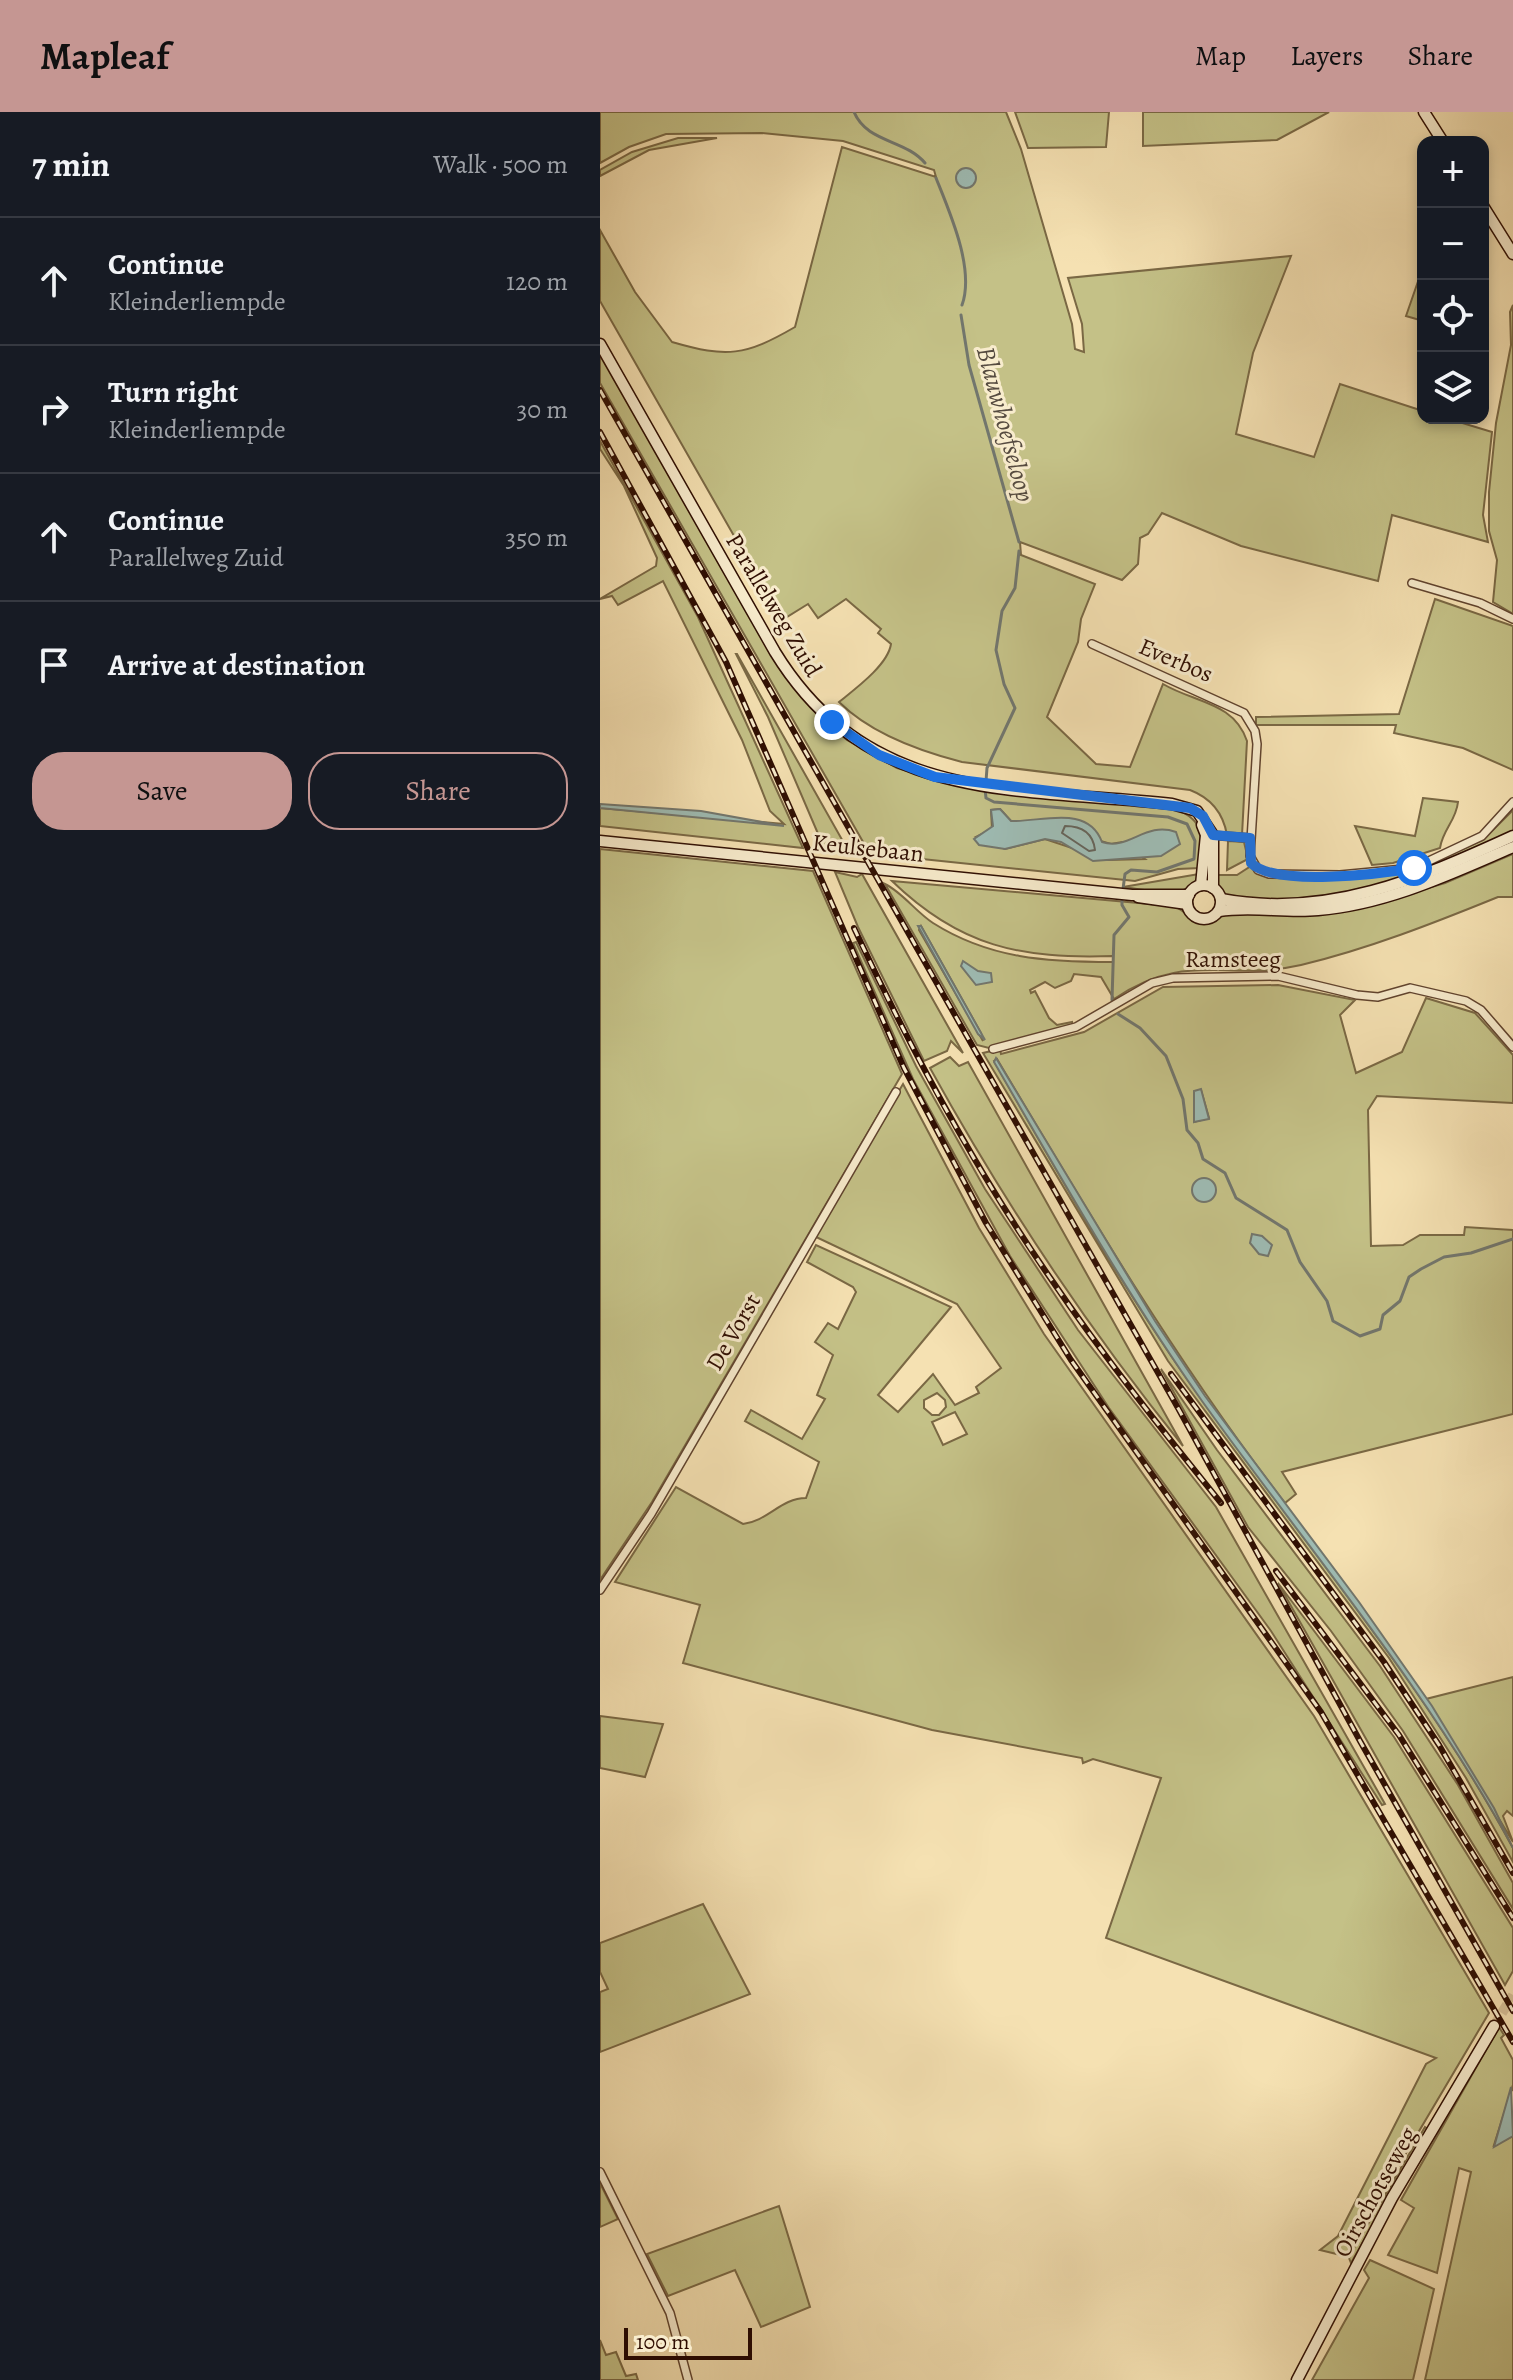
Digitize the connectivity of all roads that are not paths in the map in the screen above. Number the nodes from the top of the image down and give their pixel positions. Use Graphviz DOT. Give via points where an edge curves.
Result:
graph roads {
  1 [pos="1424,112"];
  2 [pos="1439,136"];
  3 [pos="1484,208"];
  4 [pos="1513,254"];
  5 [pos="600,344"];
  6 [pos="1412,583"];
  7 [pos="1513,619"];
  8 [pos="1092,644"];
  9 [pos="1513,802"];
  10 [pos="1210,835"];
  11 [pos="1513,836"];
  12 [pos="1250,838"];
  13 [pos="600,841"];
  14 [pos="1513,847"];
  15 [pos="1207,886"];
  16 [pos="1188,900"];
  17 [pos="1220,905"];
  18 [pos="1513,1047"];
  19 [pos="993,1049"];
  20 [pos="896,1092"];
  21 [pos="600,1590"];
  22 [pos="1494,2026"];
  23 [pos="600,2172"];
  24 [pos="688,2380"];
  25 [pos="1297,2380"];
  1 -- 2 [label="main road"];
  3 -- 4 [label="main road"];
  5 -- 10 [label="main road, Parallelweg Zuid" via="798,686 832,722 879,755 935,777 1190,808"];
  6 -- 7 [label="street"];
  8 -- 12 [label="street, Everbos" via="1244,713 1257,744"];
  9 -- 12 [label="street" via="1482,836 1414,868 1393,872 1263,873 1251,863"];
  10 -- 12 [label="street"];
  10 -- 15 [label="main road"];
  11 -- 17 [label="main road" via="1415,879 1354,898"];
  13 -- 16 [label="main road, Keulsebaan" via="1149,901"];
  14 -- 17 [label="main road" via="1418,887 1355,905 1315,911"];
  15 -- 16 [label="main road"];
  15 -- 17 [label="main road"];
  16 -- 17 [label="main road, Keulsebaan" via="1192,914 1202,919"];
  18 -- 19 [label="street, Ramsteeg" via="1481,1010 1466,1001 1410,988 1378,997 1357,995 1278,976 1152,983 1076,1027"];
  20 -- 21 [label="street, De Vorst" via="651,1514"];
  22 -- 25 [label="main road, Oirschotseweg" via="1392,2198"];
  23 -- 24 [label="street" via="670,2313"];
}
